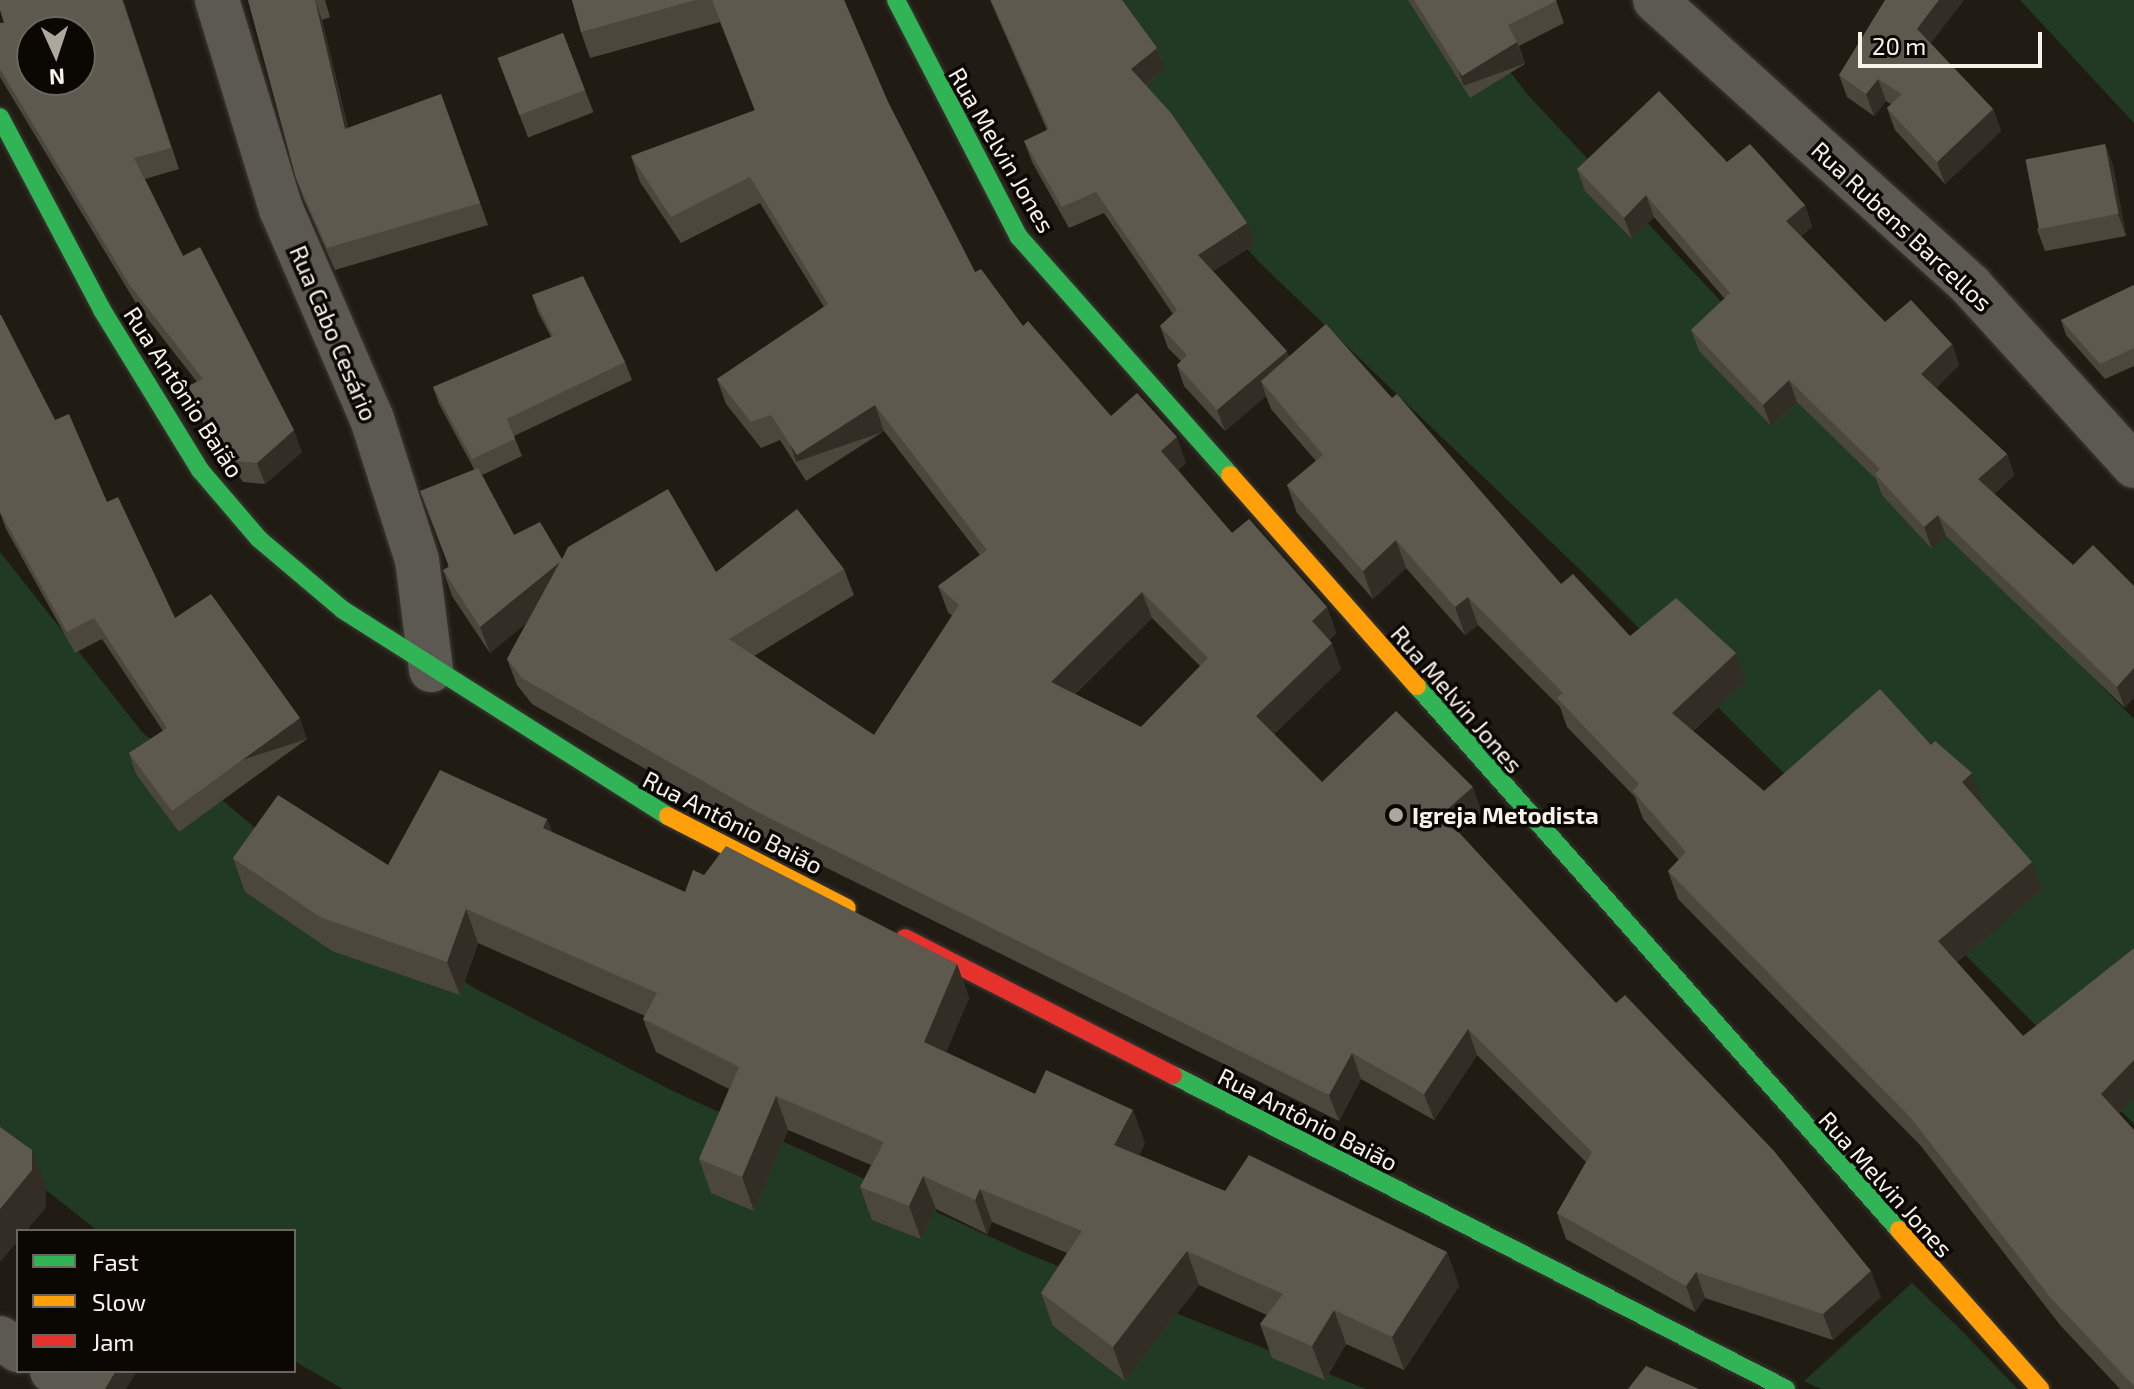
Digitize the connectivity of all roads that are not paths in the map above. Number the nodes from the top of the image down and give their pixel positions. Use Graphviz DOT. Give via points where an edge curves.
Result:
graph roads {
  1 [pos="217,0"];
  2 [pos="896,0"];
  3 [pos="1655,0"];
  4 [pos="0,117"];
  5 [pos="2134,466"];
  6 [pos="431,670"];
  7 [pos="55,1373"];
  8 [pos="80,1389"];
  9 [pos="1786,1389"];
  10 [pos="2040,1389"];
  1 -- 6 [label="street, Rua Cabo Cesário" via="281,209 372,419 417,560"];
  2 -- 10 [label="street, Rua Melvin Jones" via="1019,237"];
  3 -- 5 [label="street, Rua Rubens Barcellos" via="1971,286"];
  4 -- 6 [label="street, Rua Antônio Baião" via="102,310 200,470 259,539"];
  6 -- 9 [label="street, Rua Antônio Baião" via="613,787"];
  7 -- 8 [label="street"];
}
